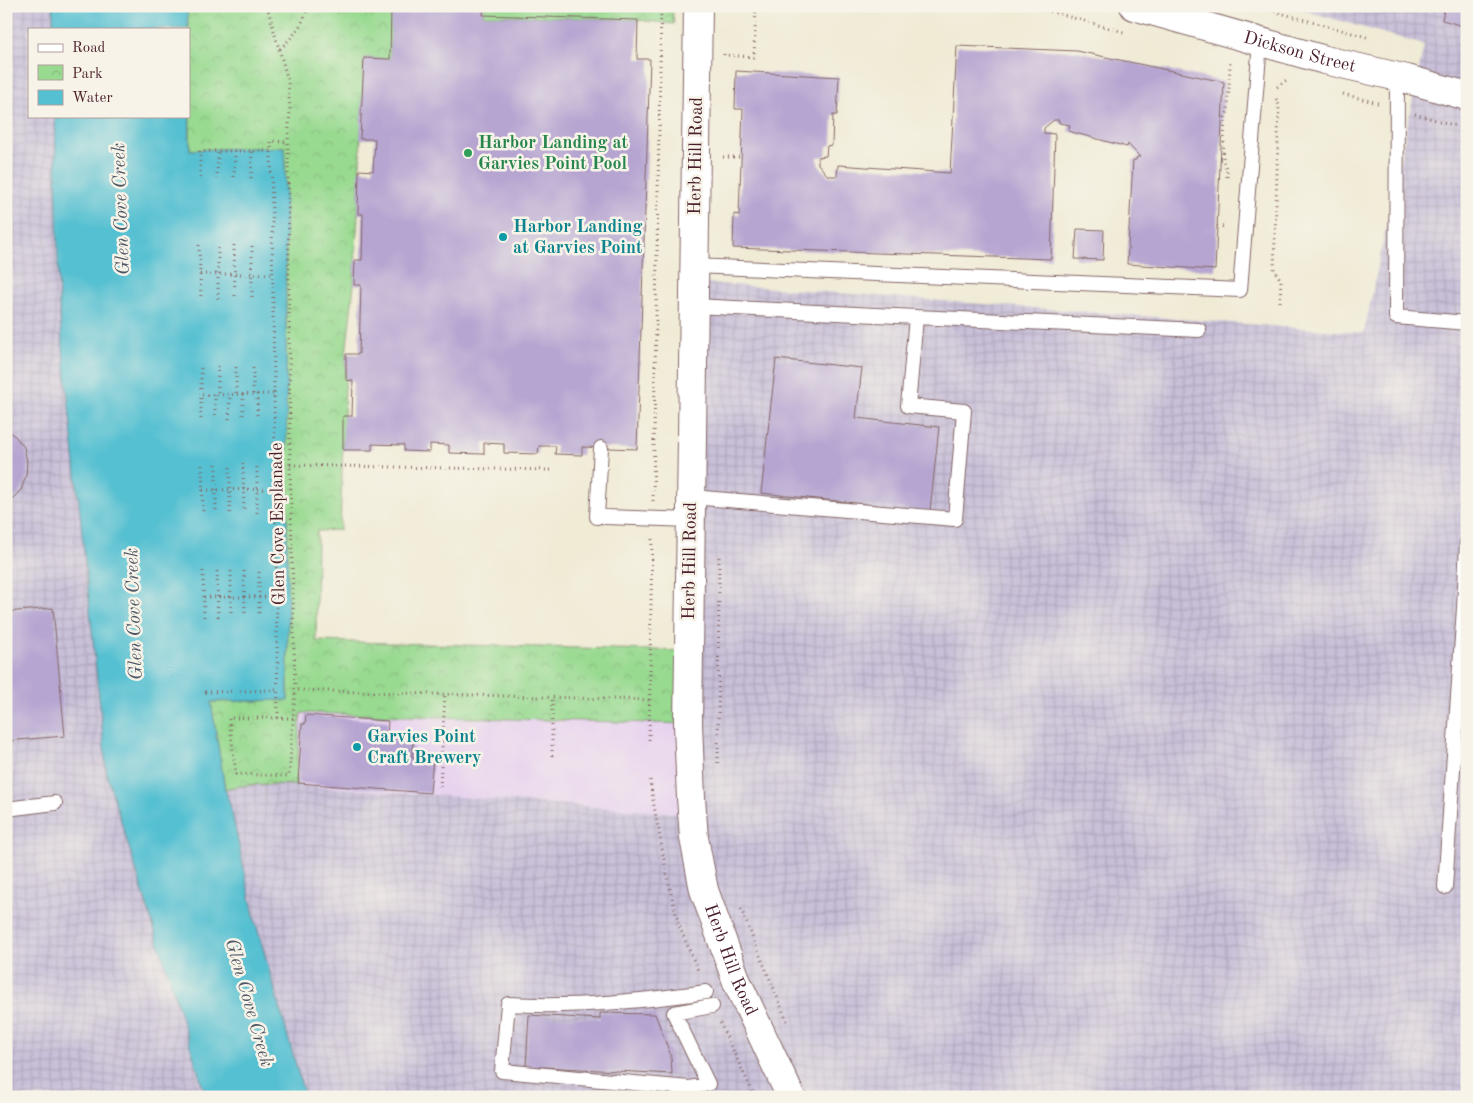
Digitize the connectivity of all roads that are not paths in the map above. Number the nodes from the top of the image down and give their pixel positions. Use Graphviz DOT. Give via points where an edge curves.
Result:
graph roads {
  1 [pos="698,6"];
  2 [pos="1134,6"];
  3 [pos="1260,42"];
  4 [pos="1397,77"];
  5 [pos="1467,96"];
  6 [pos="694,266"];
  7 [pos="694,306"];
  8 [pos="916,317"];
  9 [pos="1467,323"];
  10 [pos="1199,330"];
  11 [pos="601,448"];
  12 [pos="691,509"];
  13 [pos="1467,543"];
  14 [pos="1466,608"];
  15 [pos="55,803"];
  16 [pos="6,809"];
  17 [pos="1445,887"];
  18 [pos="706,992"];
  19 [pos="712,1006"];
  20 [pos="771,1055"];
  21 [pos="779,1097"];
  22 [pos="791,1097"];
  1 -- 6 [label="street, Herb Hill Road"];
  2 -- 3 [label="street, Dickson Street"];
  3 -- 4 [label="street, Dickson Street"];
  3 -- 6 [label="lane" via="1240,290"];
  4 -- 5 [label="street, Dickson Street"];
  4 -- 9 [label="lane" via="1396,317"];
  6 -- 7 [label="street, Herb Hill Road"];
  7 -- 8 [label="lane"];
  7 -- 12 [label="street, Herb Hill Road"];
  8 -- 10 [label="lane"];
  8 -- 12 [label="lane" via="908,406 964,411 955,519"];
  11 -- 12 [label="lane" via="601,517 652,519"];
  12 -- 20 [label="street, Herb Hill Road" via="688,724 694,838 707,899 737,982"];
  13 -- 14 [label="lane"];
  14 -- 17 [label="lane"];
  15 -- 16 [label="lane"];
  18 -- 19 [label="lane" via="644,1000 538,1006 508,1004 502,1071 689,1088 708,1084 674,1013"];
  20 -- 21 [label="street"];
  20 -- 22 [label="street, Herb Hill Road"];
}
